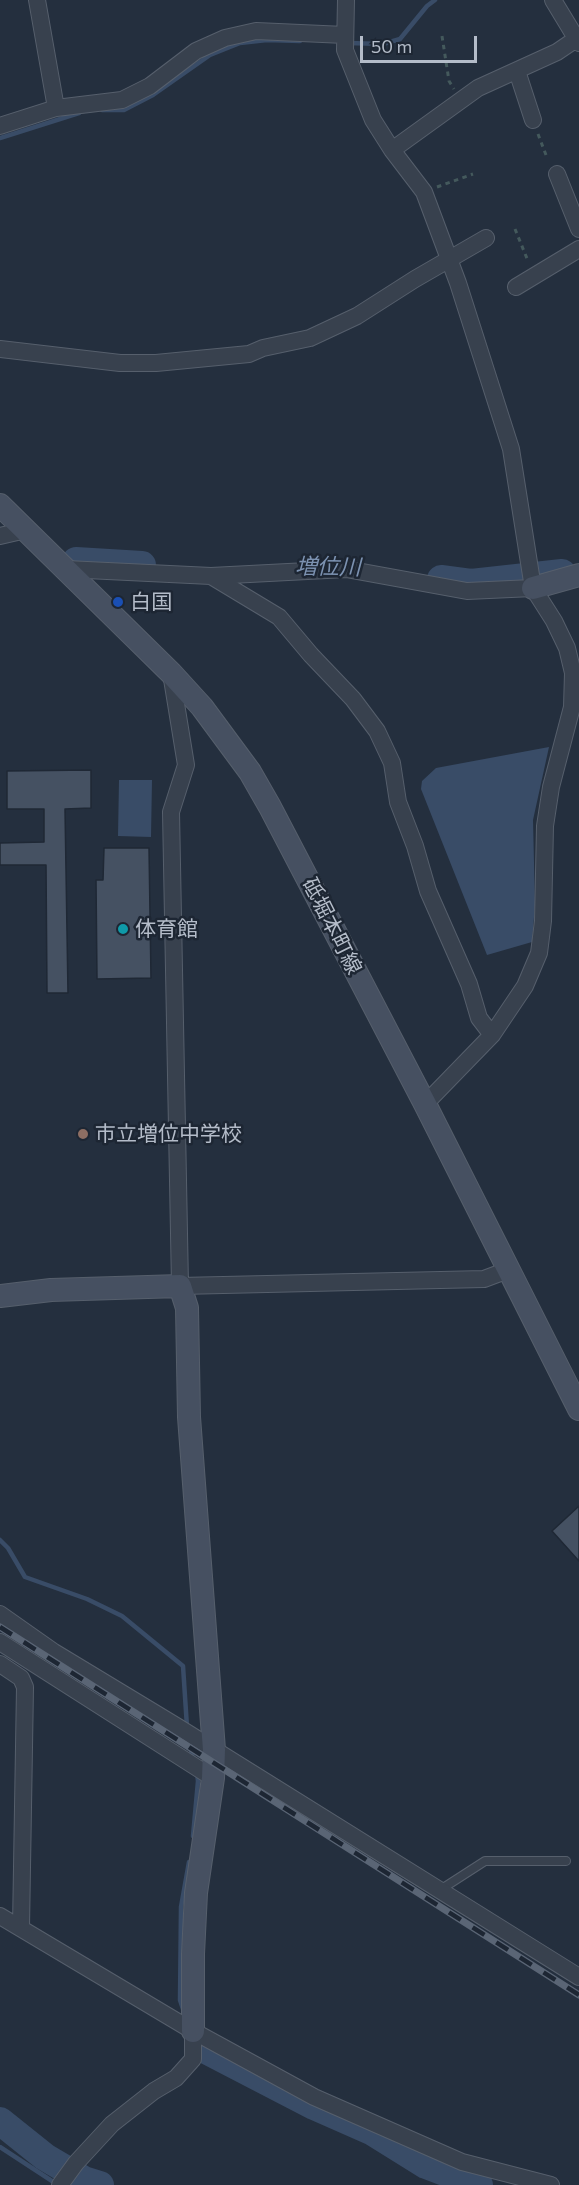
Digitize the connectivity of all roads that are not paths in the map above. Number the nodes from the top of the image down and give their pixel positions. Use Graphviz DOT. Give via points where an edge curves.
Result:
graph roads {
  1 [pos="37,0"];
  2 [pos="347,0"];
  3 [pos="553,0"];
  4 [pos="578,39"];
  5 [pos="345,43"];
  6 [pos="517,71"];
  7 [pos="56,108"];
  8 [pos="532,120"];
  9 [pos="0,126"];
  10 [pos="392,150"];
  11 [pos="557,174"];
  12 [pos="579,228"];
  13 [pos="486,238"];
  14 [pos="579,249"];
  15 [pos="449,260"];
  16 [pos="516,287"];
  17 [pos="0,349"];
  18 [pos="0,505"];
  19 [pos="26,530"];
  20 [pos="0,536"];
  21 [pos="66,569"];
  22 [pos="579,574"];
  23 [pos="211,576"];
  24 [pos="533,588"];
  25 [pos="171,673"];
  26 [pos="492,1035"];
  27 [pos="425,1104"];
  28 [pos="508,1270"];
  29 [pos="180,1286"];
  30 [pos="0,1296"];
  31 [pos="579,1409"];
  32 [pos="0,1614"];
  33 [pos="0,1642"];
  34 [pos="0,1664"];
  35 [pos="214,1750"];
  36 [pos="213,1778"];
  37 [pos="566,1861"];
  38 [pos="439,1890"];
  39 [pos="0,1916"];
  40 [pos="21,1927"];
  41 [pos="579,1977"];
  42 [pos="193,2031"];
  43 [pos="60,2185"];
  44 [pos="551,2185"];
  1 -- 7 [label="street"];
  2 -- 5 [label="street"];
  3 -- 4 [label="street"];
  4 -- 6 [label="street"];
  5 -- 7 [label="street" via="256,31 196,51 150,86 122,100"];
  5 -- 10 [label="street" via="373,120"];
  6 -- 8 [label="street"];
  6 -- 10 [label="street" via="478,88"];
  7 -- 9 [label="street"];
  10 -- 15 [label="street" via="424,192"];
  11 -- 12 [label="street"];
  13 -- 15 [label="street"];
  14 -- 16 [label="street"];
  15 -- 17 [label="street" via="357,316 310,338 249,354 120,363"];
  15 -- 24 [label="street" via="511,449"];
  18 -- 19 [label="main road, 砥堀本町線"];
  19 -- 20 [label="street"];
  19 -- 21 [label="main road, 砥堀本町線"];
  21 -- 23 [label="street"];
  21 -- 25 [label="main road, 砥堀本町線"];
  22 -- 24 [label="main road"];
  23 -- 24 [label="street" via="346,569 467,591"];
  23 -- 26 [label="street" via="279,617 377,730 392,763 398,802 428,891 469,984 479,1018"];
  24 -- 26 [label="street" via="567,648 573,673 572,707 545,826 539,952 525,986"];
  25 -- 27 [label="main road, 砥堀本町線" via="202,707 250,772"];
  25 -- 29 [label="street" via="186,765 171,812"];
  26 -- 27 [label="street"];
  27 -- 28 [label="main road, 砥堀本町線"];
  28 -- 29 [label="street" via="484,1279"];
  28 -- 31 [label="main road, 砥堀本町線"];
  29 -- 30 [label="main road" via="51,1290"];
  29 -- 35 [label="main road" via="187,1308 189,1416"];
  32 -- 35 [label="street" via="54,1652"];
  33 -- 36 [label="street"];
  34 -- 40 [label="street" via="21,1678 25,1687"];
  35 -- 36 [label="main road"];
  35 -- 38 [label="street"];
  36 -- 42 [label="main road" via="196,1893"];
  37 -- 38 [label="lane" via="485,1861"];
  38 -- 41 [label="street"];
  39 -- 40 [label="street"];
  40 -- 42 [label="street"];
  42 -- 43 [label="street" via="193,2059 182,2072 112,2124"];
  42 -- 44 [label="street" via="314,2097 462,2162"];
}
